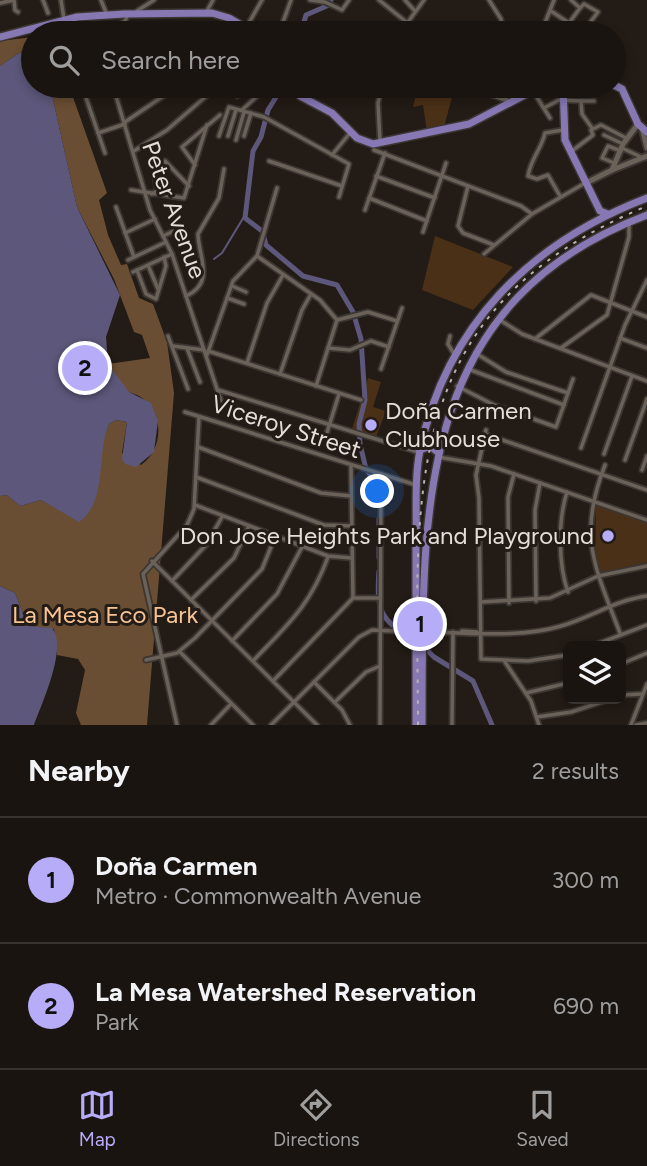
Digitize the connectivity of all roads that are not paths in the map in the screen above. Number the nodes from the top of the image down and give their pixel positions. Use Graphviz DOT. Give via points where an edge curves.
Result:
graph roads {
  1 [pos="43,0"];
  2 [pos="61,0"];
  3 [pos="101,0"];
  4 [pos="154,0"];
  5 [pos="213,0"];
  6 [pos="262,0"];
  7 [pos="291,0"];
  8 [pos="310,0"];
  9 [pos="349,0"];
  10 [pos="379,0"];
  11 [pos="405,0"];
  12 [pos="424,0"];
  13 [pos="489,0"];
  14 [pos="554,0"];
  15 [pos="571,0"];
  16 [pos="0,3"];
  17 [pos="580,8"];
  18 [pos="414,10"];
  19 [pos="551,11"];
  20 [pos="18,12"];
  21 [pos="48,13"];
  22 [pos="206,13"];
  23 [pos="130,14"];
  24 [pos="107,15"];
  25 [pos="64,19"];
  26 [pos="57,21"];
  27 [pos="125,21"];
  28 [pos="233,21"];
  29 [pos="250,21"];
  30 [pos="283,21"];
  31 [pos="405,21"];
  32 [pos="407,21"];
  33 [pos="500,21"];
  34 [pos="546,21"];
  35 [pos="566,21"];
  36 [pos="570,21"];
  37 [pos="591,21"];
  38 [pos="21,31"];
  39 [pos="0,37"];
  40 [pos="626,95"];
  41 [pos="86,98"];
  42 [pos="117,98"];
  43 [pos="161,98"];
  44 [pos="203,98"];
  45 [pos="255,98"];
  46 [pos="304,98"];
  47 [pos="379,98"];
  48 [pos="498,98"];
  49 [pos="507,98"];
  50 [pos="518,98"];
  51 [pos="538,98"];
  52 [pos="563,100"];
  53 [pos="581,101"];
  54 [pos="594,101"];
  55 [pos="509,102"];
  56 [pos="544,108"];
  57 [pos="240,111"];
  58 [pos="251,113"];
  59 [pos="220,115"];
  60 [pos="550,118"];
  61 [pos="125,123"];
  62 [pos="207,125"];
  63 [pos="593,128"];
  64 [pos="642,128"];
  65 [pos="562,130"];
  66 [pos="98,133"];
  67 [pos="351,133"];
  68 [pos="604,135"];
  69 [pos="219,136"];
  70 [pos="228,136"];
  71 [pos="244,136"];
  72 [pos="628,139"];
  73 [pos="236,140"];
  74 [pos="377,147"];
  75 [pos="622,148"];
  76 [pos="647,148"];
  77 [pos="134,151"];
  78 [pos="570,152"];
  79 [pos="104,153"];
  80 [pos="384,153"];
  81 [pos="332,155"];
  82 [pos="645,157"];
  83 [pos="269,162"];
  84 [pos="446,163"];
  85 [pos="195,165"];
  86 [pos="613,167"];
  87 [pos="223,169"];
  88 [pos="153,173"];
  89 [pos="376,176"];
  90 [pos="442,176"];
  91 [pos="586,183"];
  92 [pos="189,186"];
  93 [pos="342,186"];
  94 [pos="468,186"];
  95 [pos="277,188"];
  96 [pos="131,190"];
  97 [pos="149,194"];
  98 [pos="560,196"];
  99 [pos="339,197"];
  100 [pos="174,198"];
  101 [pos="369,198"];
  102 [pos="435,198"];
  103 [pos="647,198"];
  104 [pos="116,207"];
  105 [pos="365,210"];
  106 [pos="532,214"];
  107 [pos="608,214"];
  108 [pos="647,215"];
  109 [pos="155,219"];
  110 [pos="427,221"];
  111 [pos="628,223"];
  112 [pos="178,229"];
  113 [pos="423,232"];
  114 [pos="125,233"];
  115 [pos="163,236"];
  116 [pos="166,242"];
  117 [pos="494,245"];
  118 [pos="172,254"];
  119 [pos="484,254"];
  120 [pos="257,256"];
  121 [pos="134,257"];
  122 [pos="164,257"];
  123 [pos="128,260"];
  124 [pos="148,265"];
  125 [pos="283,275"];
  126 [pos="647,280"];
  127 [pos="231,285"];
  128 [pos="159,291"];
  129 [pos="246,292"];
  130 [pos="311,293"];
  131 [pos="186,296"];
  132 [pos="227,298"];
  133 [pos="609,301"];
  134 [pos="244,304"];
  135 [pos="401,308"];
  136 [pos="631,310"];
  137 [pos="647,317"];
  138 [pos="498,318"];
  139 [pos="337,320"];
  140 [pos="397,321"];
  141 [pos="169,336"];
  142 [pos="450,336"];
  143 [pos="620,338"];
  144 [pos="535,339"];
  145 [pos="211,343"];
  146 [pos="173,346"];
  147 [pos="388,347"];
  148 [pos="187,348"];
  149 [pos="328,348"];
  150 [pos="561,348"];
  151 [pos="647,348"];
  152 [pos="205,349"];
  153 [pos="474,353"];
  154 [pos="454,354"];
  155 [pos="247,363"];
  156 [pos="610,367"];
  157 [pos="466,368"];
  158 [pos="381,369"];
  159 [pos="280,374"];
  160 [pos="632,376"];
  161 [pos="573,379"];
  162 [pos="647,381"];
  163 [pos="200,382"];
  164 [pos="316,386"];
  165 [pos="457,386"];
  166 [pos="188,389"];
  167 [pos="217,389"];
  168 [pos="340,393"];
  169 [pos="568,393"];
  170 [pos="361,400"];
  171 [pos="647,400"];
  172 [pos="221,401"];
  173 [pos="564,405"];
  174 [pos="185,412"];
  175 [pos="199,417"];
  176 [pos="330,425"];
  177 [pos="442,438"];
  178 [pos="325,439"];
  179 [pos="423,441"];
  180 [pos="198,447"];
  181 [pos="581,448"];
  182 [pos="420,453"];
  183 [pos="604,454"];
  184 [pos="647,456"];
  185 [pos="438,457"];
  186 [pos="625,460"];
  187 [pos="477,463"];
  188 [pos="606,465"];
  189 [pos="351,467"];
  190 [pos="642,470"];
  191 [pos="381,474"];
  192 [pos="514,474"];
  193 [pos="601,475"];
  194 [pos="196,477"];
  195 [pos="540,483"];
  196 [pos="417,485"];
  197 [pos="647,491"];
  198 [pos="567,492"];
  199 [pos="351,496"];
  200 [pos="593,501"];
  201 [pos="195,505"];
  202 [pos="223,517"];
  203 [pos="647,520"];
  204 [pos="248,526"];
  205 [pos="352,526"];
  206 [pos="275,537"];
  207 [pos="302,547"];
  208 [pos="328,556"];
  209 [pos="351,558"];
  210 [pos="151,561"];
  211 [pos="647,566"];
  212 [pos="598,576"];
  213 [pos="172,581"];
  214 [pos="568,592"];
  215 [pos="647,596"];
  216 [pos="353,598"];
  217 [pos="380,598"];
  218 [pos="191,600"];
  219 [pos="536,601"];
  220 [pos="480,602"];
  221 [pos="509,603"];
  222 [pos="609,605"];
  223 [pos="212,621"];
  224 [pos="647,625"];
  225 [pos="378,631"];
  226 [pos="419,632"];
  227 [pos="453,632"];
  228 [pos="478,632"];
  229 [pos="620,633"];
  230 [pos="232,641"];
  231 [pos="603,641"];
  232 [pos="180,652"];
  233 [pos="647,653"];
  234 [pos="563,656"];
  235 [pos="162,658"];
  236 [pos="146,660"];
  237 [pos="253,661"];
  238 [pos="505,662"];
  239 [pos="626,662"];
  240 [pos="380,666"];
  241 [pos="273,681"];
  242 [pos="314,682"];
  243 [pos="563,684"];
  244 [pos="647,684"];
  245 [pos="526,693"];
  246 [pos="643,694"];
  247 [pos="626,695"];
  248 [pos="293,701"];
  249 [pos="335,702"];
  250 [pos="231,703"];
  251 [pos="596,704"];
  252 [pos="537,717"];
  253 [pos="647,723"];
  254 [pos="177,725"];
  255 [pos="211,725"];
  256 [pos="253,725"];
  257 [pos="271,725"];
  258 [pos="317,725"];
  259 [pos="350,725"];
  260 [pos="380,725"];
  261 [pos="416,725"];
  262 [pos="422,725"];
  263 [pos="452,725"];
  264 [pos="539,725"];
  265 [pos="633,725"];
  1 -- 21 [label="street"];
  2 -- 25 [label="street"];
  3 -- 24 [label="street"];
  4 -- 23 [label="street"];
  5 -- 22 [label="street"];
  6 -- 29 [label="street"];
  7 -- 30 [label="street"];
  8 -- 9 [label="street" via="342,10"];
  10 -- 31 [label="street"];
  11 -- 18 [label="street"];
  12 -- 18 [label="street"];
  13 -- 33 [label="street"];
  14 -- 19 [label="street"];
  15 -- 17 [label="street"];
  16 -- 20 [label="street" via="14,0"];
  17 -- 36 [label="street"];
  17 -- 37 [label="street" via="585,5 598,12"];
  18 -- 32 [label="street"];
  19 -- 34 [label="street"];
  19 -- 35 [label="street"];
  22 -- 23 [label="main road"];
  22 -- 28 [label="main road"];
  23 -- 24 [label="main road"];
  23 -- 27 [label="street"];
  24 -- 25 [label="main road"];
  25 -- 26 [label="main road"];
  38 -- 39 [label="main road"];
  40 -- 64 [label="main road"];
  41 -- 66 [label="street"];
  42 -- 61 [label="street, Peter Avenue"];
  43 -- 61 [label="street"];
  44 -- 77 [label="street"];
  45 -- 57 [label="street"];
  46 -- 67 [label="main road" via="332,113"];
  47 -- 74 [label="street"];
  48 -- 55 [label="street"];
  49 -- 55 [label="street"];
  50 -- 55 [label="main road"];
  51 -- 56 [label="street"];
  52 -- 53 [label="street"];
  52 -- 56 [label="street"];
  52 -- 65 [label="main road"];
  53 -- 54 [label="street"];
  53 -- 63 [label="street" via="582,114"];
  55 -- 74 [label="main road" via="460,127"];
  56 -- 60 [label="street"];
  57 -- 58 [label="street"];
  57 -- 69 [label="street" via="228,108"];
  57 -- 70 [label="street"];
  57 -- 73 [label="street"];
  58 -- 71 [label="street"];
  58 -- 81 [label="street"];
  59 -- 62 [label="street"];
  61 -- 66 [label="street"];
  61 -- 77 [label="street, Peter Avenue"];
  62 -- 85 [label="street"];
  62 -- 85 [label="street" via="182,147"];
  63 -- 72 [label="street" via="601,125"];
  63 -- 78 [label="street" via="589,141"];
  64 -- 72 [label="street"];
  64 -- 76 [label="street"];
  65 -- 78 [label="main road"];
  65 -- 98 [label="street" via="545,132 528,176 548,175"];
  66 -- 79 [label="street"];
  67 -- 74 [label="main road"];
  67 -- 81 [label="street"];
  68 -- 75 [label="street"];
  72 -- 75 [label="street"];
  74 -- 80 [label="street"];
  75 -- 82 [label="street"];
  75 -- 86 [label="street"];
  75 -- 86 [label="street" via="608,146 604,153 602,158"];
  77 -- 97 [label="street, Peter Avenue"];
  78 -- 91 [label="main road"];
  80 -- 89 [label="street"];
  80 -- 90 [label="street"];
  81 -- 93 [label="street" via="349,164"];
  82 -- 86 [label="street"];
  83 -- 93 [label="street"];
  84 -- 90 [label="street"];
  85 -- 92 [label="street"];
  86 -- 91 [label="street"];
  87 -- 131 [label="street" via="219,198 198,234 205,265 198,287"];
  88 -- 92 [label="street" via="167,161"];
  88 -- 97 [label="street" via="157,189"];
  88 -- 100 [label="street"];
  89 -- 101 [label="street"];
  89 -- 102 [label="street"];
  90 -- 94 [label="street"];
  90 -- 102 [label="street"];
  91 -- 98 [label="street"];
  91 -- 107 [label="main road" via="600,211"];
  92 -- 100 [label="street" via="184,198"];
  93 -- 99 [label="street"];
  94 -- 106 [label="street"];
  94 -- 117 [label="street" via="458,226 463,233"];
  95 -- 120 [label="street"];
  96 -- 97 [label="street"];
  97 -- 100 [label="street"];
  97 -- 109 [label="street, Peter Avenue"];
  98 -- 106 [label="street"];
  101 -- 105 [label="street"];
  101 -- 110 [label="street"];
  102 -- 110 [label="street"];
  103 -- 107 [label="main road"];
  104 -- 114 [label="street"];
  106 -- 117 [label="street"];
  107 -- 154 [label="main road" via="527,267 486,310"];
  108 -- 111 [label="main road"];
  109 -- 114 [label="street"];
  109 -- 115 [label="street, Peter Avenue"];
  110 -- 113 [label="street"];
  111 -- 133 [label="street" via="629,237"];
  111 -- 138 [label="main road" via="570,254"];
  112 -- 115 [label="street"];
  114 -- 121 [label="street"];
  115 -- 116 [label="street, Peter Avenue"];
  116 -- 118 [label="street, Peter Avenue"];
  116 -- 121 [label="street"];
  117 -- 119 [label="street"];
  118 -- 122 [label="street"];
  118 -- 131 [label="street, Peter Avenue"];
  120 -- 125 [label="street"];
  120 -- 127 [label="street"];
  121 -- 123 [label="street"];
  122 -- 124 [label="street"];
  122 -- 128 [label="street"];
  124 -- 128 [label="street"];
  124 -- 128 [label="street" via="135,271 146,294 156,299"];
  125 -- 130 [label="street"];
  125 -- 155 [label="street" via="267,303"];
  126 -- 136 [label="street"];
  127 -- 129 [label="street"];
  127 -- 132 [label="street"];
  130 -- 139 [label="street"];
  130 -- 159 [label="street"];
  131 -- 152 [label="street, Peter Avenue"];
  132 -- 134 [label="street"];
  132 -- 145 [label="street"];
  133 -- 136 [label="street"];
  133 -- 144 [label="street" via="589,296"];
  133 -- 150 [label="street" via="604,317"];
  135 -- 140 [label="street"];
  136 -- 137 [label="street"];
  136 -- 143 [label="street"];
  138 -- 144 [label="street"];
  138 -- 153 [label="main road"];
  139 -- 140 [label="street" via="370,312"];
  139 -- 149 [label="street"];
  140 -- 147 [label="street"];
  141 -- 146 [label="street"];
  142 -- 154 [label="street" via="447,344"];
  143 -- 151 [label="street"];
  143 -- 156 [label="street"];
  144 -- 150 [label="street"];
  145 -- 152 [label="street"];
  145 -- 152 [label="street"];
  146 -- 148 [label="street"];
  146 -- 166 [label="street"];
  147 -- 149 [label="street" via="371,341 342,351"];
  147 -- 158 [label="street"];
  148 -- 152 [label="street"];
  148 -- 163 [label="street"];
  149 -- 164 [label="street"];
  150 -- 156 [label="street"];
  152 -- 155 [label="street"];
  152 -- 167 [label="street"];
  153 -- 157 [label="main road"];
  153 -- 169 [label="street" via="506,372"];
  154 -- 179 [label="main road" via="435,395"];
  155 -- 159 [label="street"];
  156 -- 160 [label="street"];
  156 -- 181 [label="street"];
  157 -- 165 [label="main road"];
  157 -- 173 [label="street"];
  159 -- 164 [label="street"];
  160 -- 162 [label="street"];
  160 -- 183 [label="street"];
  161 -- 169 [label="street"];
  164 -- 168 [label="street"];
  165 -- 173 [label="street" via="556,427"];
  165 -- 177 [label="main road"];
  167 -- 172 [label="street"];
  167 -- 176 [label="street"];
  168 -- 170 [label="street"];
  168 -- 176 [label="street"];
  169 -- 173 [label="street"];
  171 -- 186 [label="street"];
  174 -- 175 [label="street, Viceroy Street"];
  175 -- 180 [label="street"];
  175 -- 189 [label="street, Viceroy Street"];
  176 -- 178 [label="street"];
  176 -- 182 [label="street"];
  177 -- 179 [label="main road" via="434,444"];
  177 -- 185 [label="main road"];
  179 -- 182 [label="main road"];
  180 -- 194 [label="street"];
  180 -- 199 [label="street" via="321,493"];
  182 -- 185 [label="main road" via="432,447"];
  182 -- 185 [label="main road" via="428,464"];
  182 -- 196 [label="main road"];
  184 -- 190 [label="street"];
  185 -- 187 [label="street"];
  185 -- 226 [label="main road"];
  187 -- 192 [label="street"];
  187 -- 193 [label="street" via="486,432"];
  187 -- 220 [label="street"];
  188 -- 193 [label="street"];
  189 -- 191 [label="street, Viceroy Street"];
  189 -- 199 [label="street"];
  191 -- 196 [label="street, Viceroy Street"];
  191 -- 217 [label="street"];
  192 -- 195 [label="street"];
  192 -- 221 [label="street" via="508,497"];
  193 -- 197 [label="street"];
  193 -- 200 [label="street"];
  194 -- 201 [label="street"];
  194 -- 205 [label="street" via="324,525"];
  195 -- 198 [label="street"];
  195 -- 219 [label="street" via="535,510"];
  196 -- 226 [label="main road"];
  198 -- 200 [label="street"];
  198 -- 214 [label="street" via="563,564"];
  199 -- 205 [label="street"];
  200 -- 203 [label="street"];
  200 -- 212 [label="street" via="592,557"];
  201 -- 202 [label="street"];
  201 -- 210 [label="street" via="187,524"];
  202 -- 204 [label="street"];
  202 -- 213 [label="street" via="206,545"];
  204 -- 206 [label="street"];
  204 -- 218 [label="street" via="234,558"];
  205 -- 209 [label="street"];
  206 -- 207 [label="street"];
  206 -- 223 [label="street" via="261,569"];
  207 -- 208 [label="street"];
  207 -- 230 [label="street" via="277,594"];
  208 -- 209 [label="street"];
  208 -- 237 [label="street" via="304,607"];
  209 -- 216 [label="street"];
  210 -- 213 [label="street"];
  210 -- 235 [label="street" via="142,574"];
  211 -- 212 [label="street"];
  212 -- 214 [label="street"];
  212 -- 222 [label="street"];
  213 -- 218 [label="street"];
  214 -- 219 [label="street"];
  215 -- 222 [label="street"];
  216 -- 217 [label="street"];
  216 -- 241 [label="street"];
  217 -- 225 [label="street"];
  218 -- 223 [label="street"];
  219 -- 221 [label="street"];
  220 -- 221 [label="street"];
  220 -- 228 [label="street"];
  222 -- 228 [label="street" via="560,627"];
  222 -- 229 [label="street"];
  223 -- 230 [label="street"];
  223 -- 232 [label="street"];
  224 -- 229 [label="street"];
  225 -- 226 [label="street"];
  225 -- 240 [label="street"];
  225 -- 242 [label="street" via="359,637"];
  226 -- 227 [label="street"];
  226 -- 261 [label="main road"];
  226 -- 262 [label="main road"];
  227 -- 228 [label="street"];
  227 -- 263 [label="street"];
  228 -- 238 [label="street" via="482,660"];
  229 -- 231 [label="street"];
  230 -- 237 [label="street"];
  232 -- 235 [label="street"];
  232 -- 250 [label="street"];
  233 -- 239 [label="street"];
  234 -- 238 [label="street"];
  235 -- 236 [label="street"];
  235 -- 254 [label="street"];
  237 -- 241 [label="street"];
  238 -- 245 [label="street"];
  240 -- 249 [label="street" via="366,671"];
  240 -- 260 [label="street"];
  241 -- 248 [label="street"];
  242 -- 248 [label="street"];
  242 -- 249 [label="street"];
  243 -- 245 [label="street"];
  244 -- 246 [label="street"];
  245 -- 252 [label="street"];
  246 -- 247 [label="street"];
  246 -- 265 [label="street"];
  248 -- 257 [label="street"];
  248 -- 258 [label="street"];
  249 -- 259 [label="street"];
  250 -- 255 [label="street"];
  250 -- 256 [label="street"];
  251 -- 252 [label="street"];
  252 -- 264 [label="street"];
  253 -- 265 [label="street"];
}
